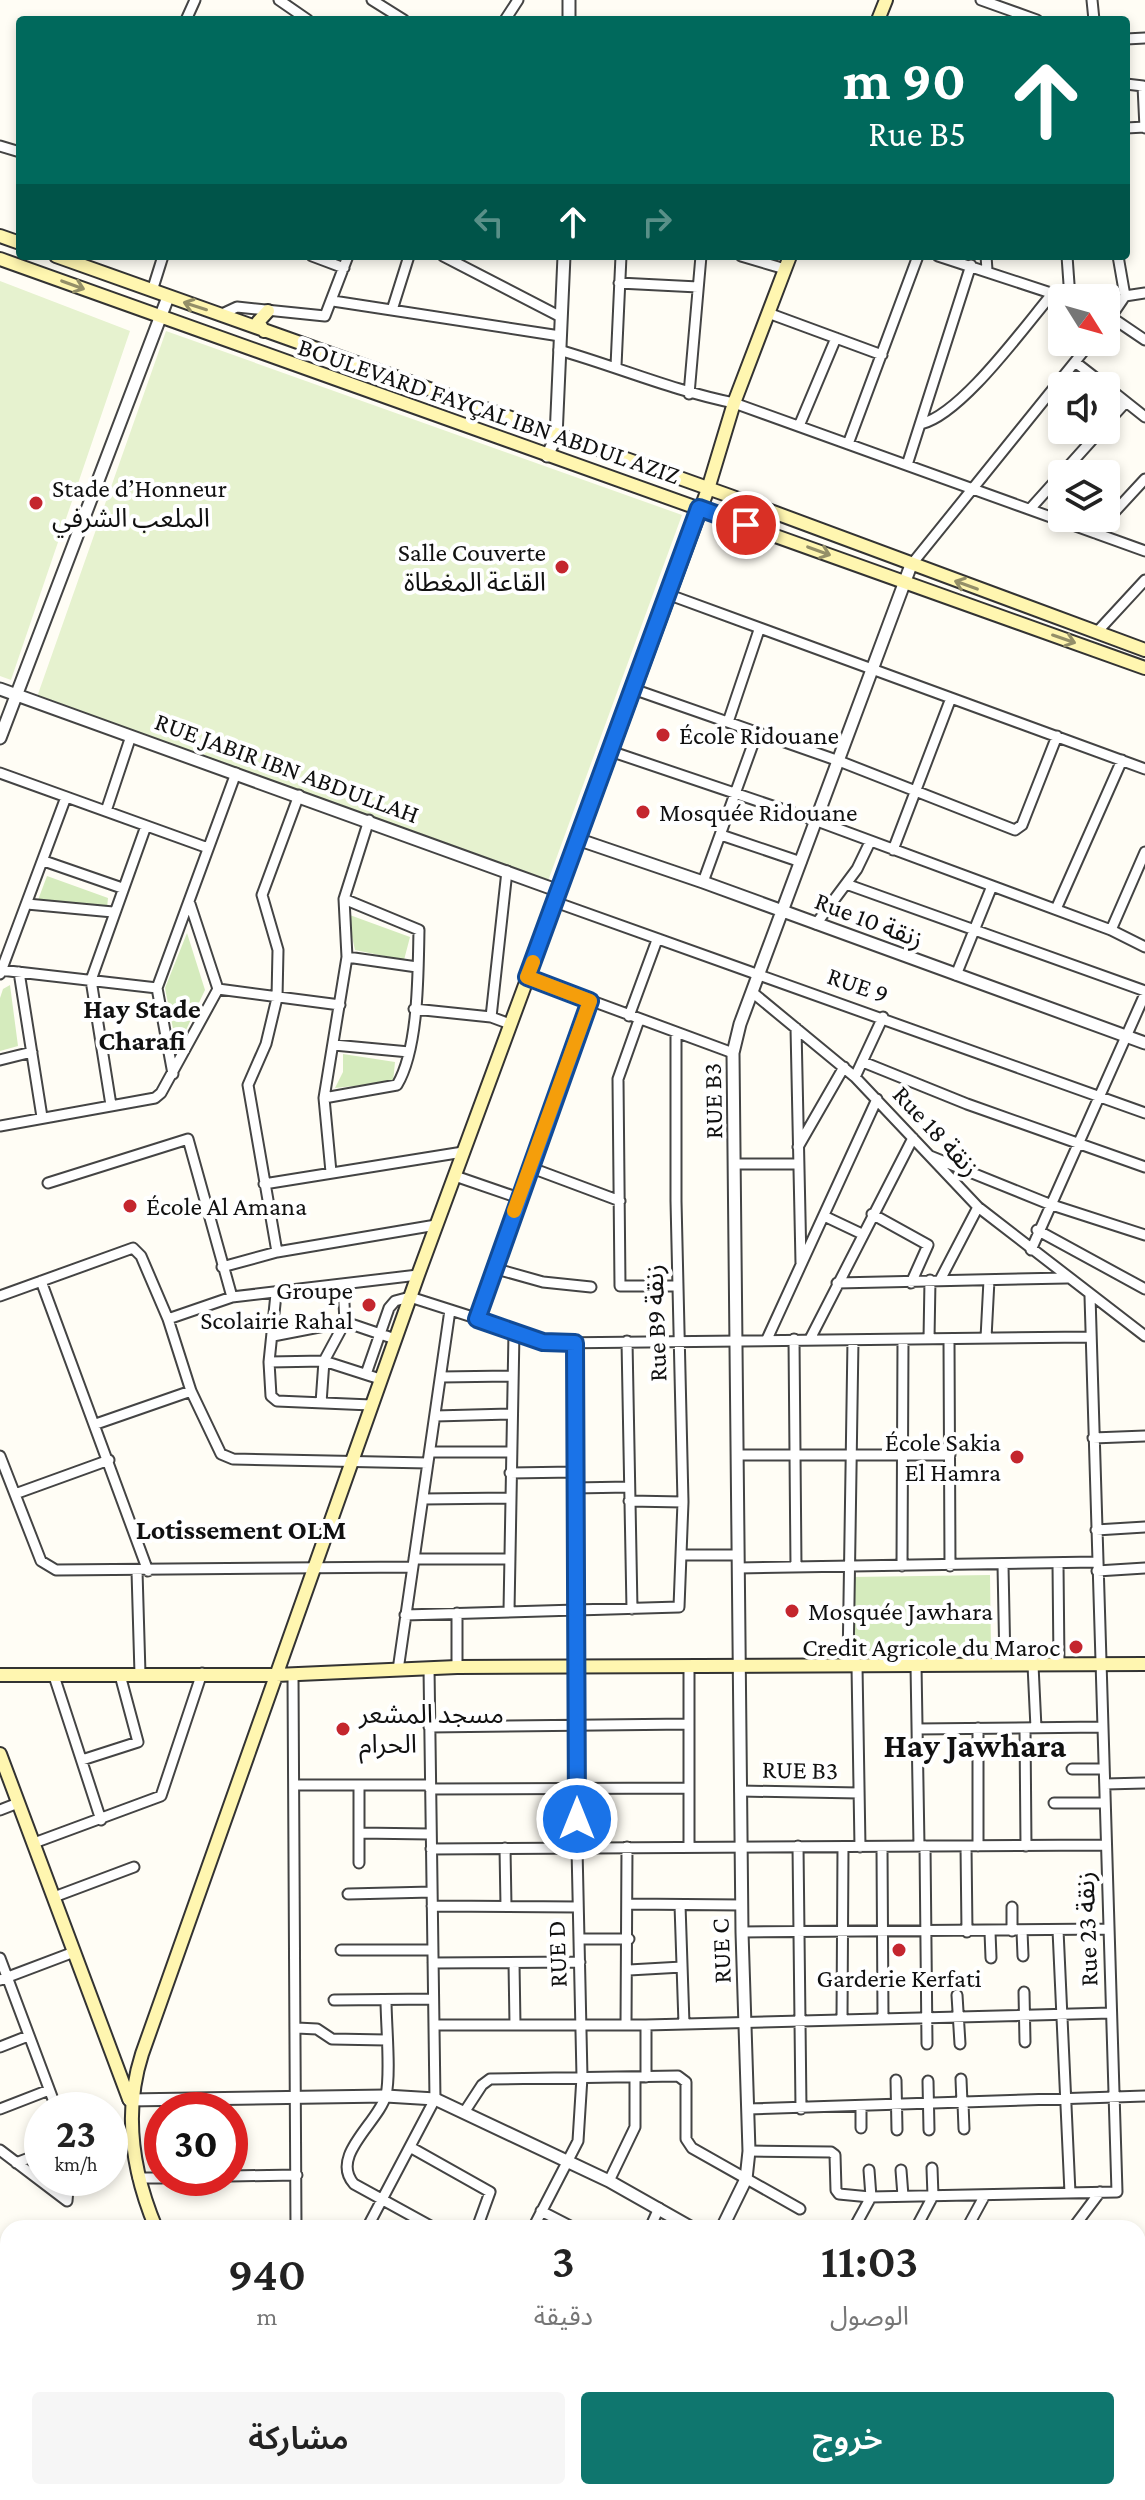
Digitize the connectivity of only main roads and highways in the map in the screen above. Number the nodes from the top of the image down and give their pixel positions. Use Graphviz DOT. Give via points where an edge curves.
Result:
graph roads {
  1 [pos="0,259"];
  2 [pos="67,260"];
  3 [pos="788,260"];
  4 [pos="268,311"];
  5 [pos="264,331"];
  6 [pos="708,489"];
  7 [pos="699,508"];
  8 [pos="1145,650"];
  9 [pos="1145,668"];
  10 [pos="1145,1664"];
  11 [pos="0,1675"];
  12 [pos="276,1675"];
  13 [pos="0,1754"];
  14 [pos="129,2100"];
  15 [pos="153,2220"];
  1 -- 7 [label="main road, BOULEVARD FAYÇAL IBN ABDUL AZIZ, one-way"];
  5 -- 2 [label="main road, BOULEVARD FAYÇAL IBN ABDUL AZIZ, one-way"];
  3 -- 6 [label="main road"];
  4 -- 5 [label="main road" via="258,322"];
  5 -- 6 [label="main road, BOULEVARD FAYÇAL IBN ABDUL AZIZ"];
  6 -- 7 [label="main road"];
  8 -- 6 [label="main road, BOULEVARD FAYÇAL IBN ABDUL AZIZ, one-way"];
  7 -- 9 [label="main road, BOULEVARD FAYÇAL IBN ABDUL AZIZ, one-way"];
  7 -- 12 [label="main road"];
  10 -- 12 [label="main road" via="457,1667"];
  11 -- 12 [label="main road"];
  12 -- 14 [label="main road"];
  13 -- 14 [label="main road"];
  14 -- 15 [label="main road" via="138,2178"];
}
